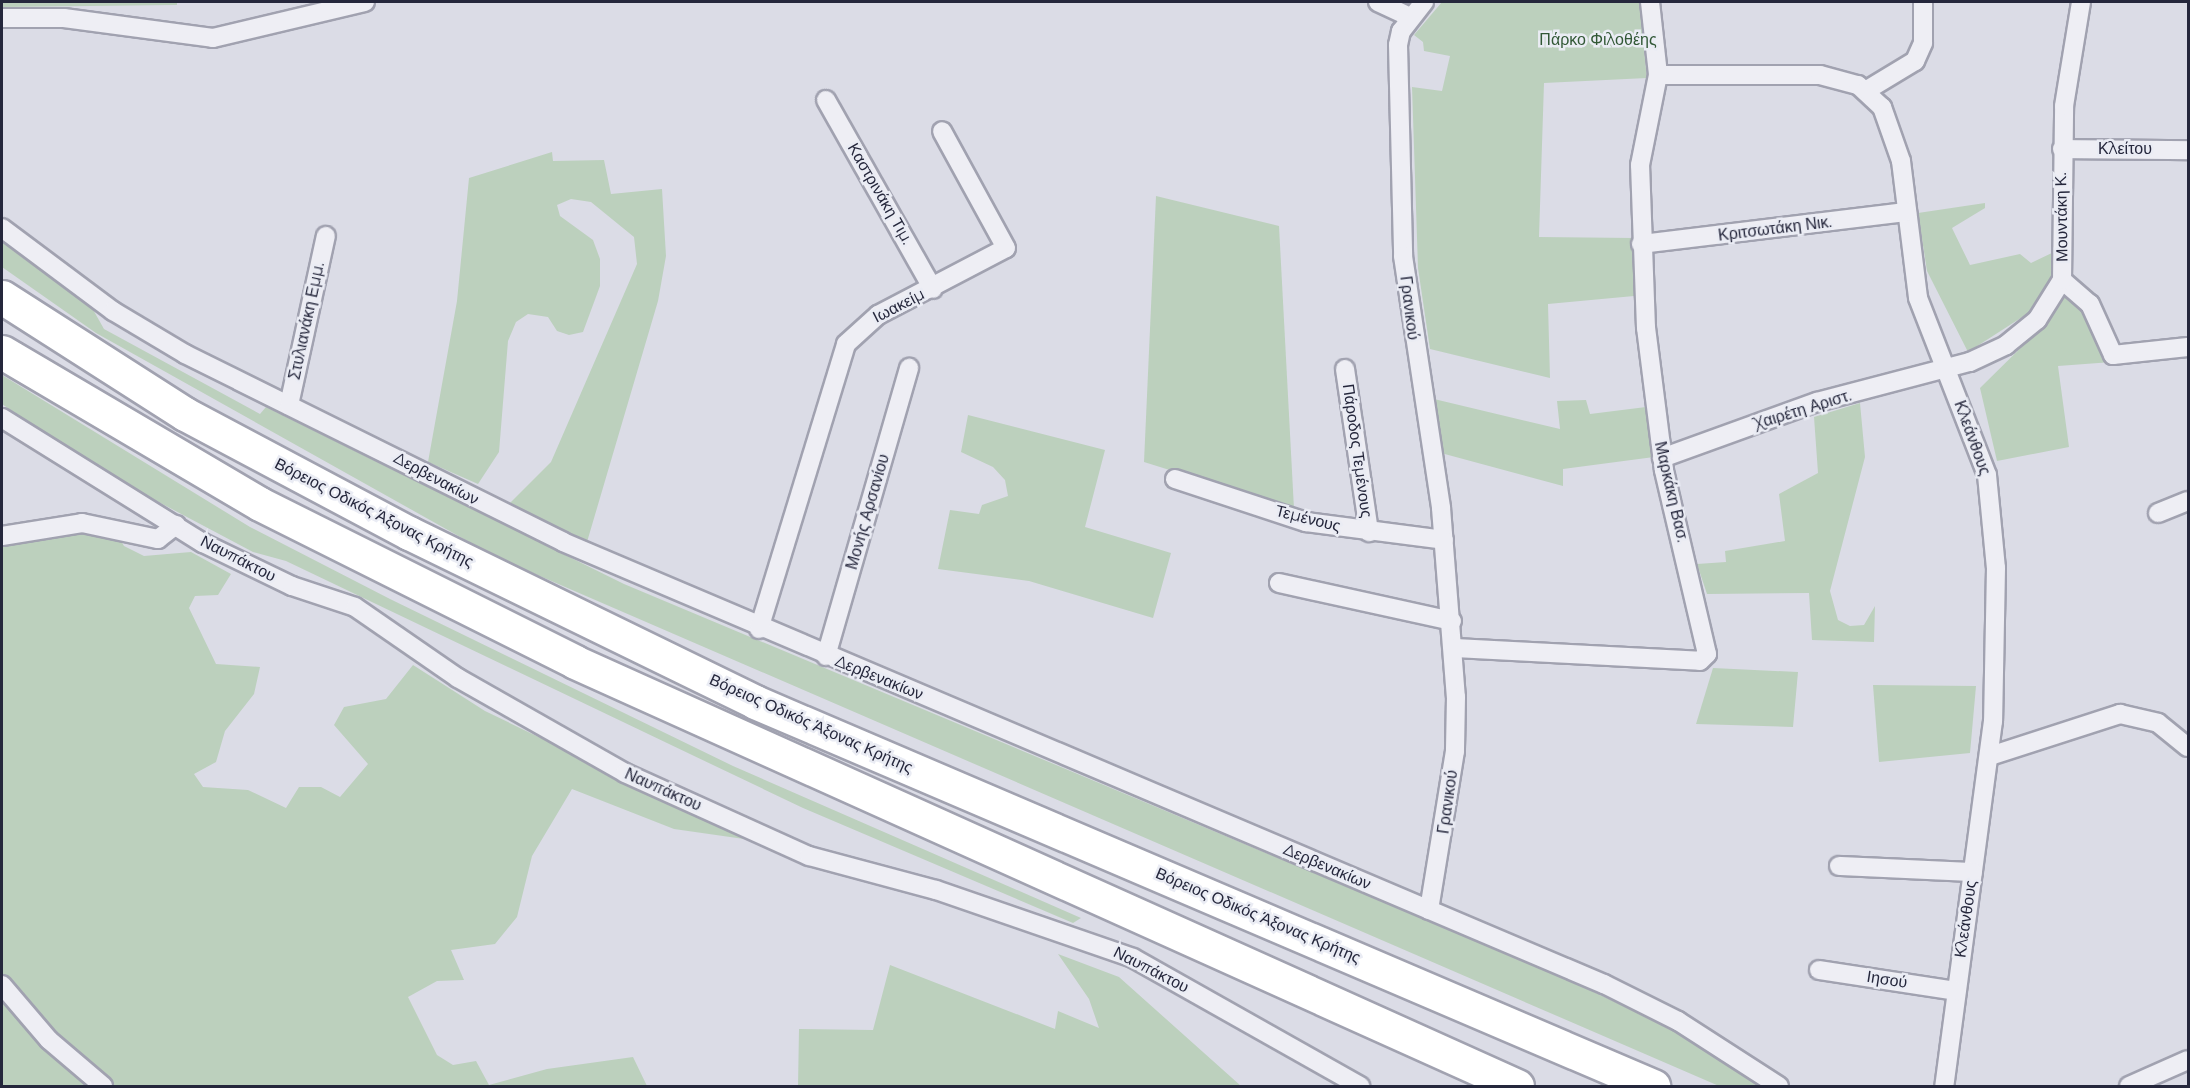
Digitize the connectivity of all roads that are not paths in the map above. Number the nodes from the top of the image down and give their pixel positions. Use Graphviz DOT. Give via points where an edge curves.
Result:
graph roads {
  1 [pos="364,2"];
  2 [pos="1378,2"];
  3 [pos="1424,2"];
  4 [pos="1650,2"];
  5 [pos="1923,2"];
  6 [pos="2081,2"];
  7 [pos="1410,17"];
  8 [pos="2,18"];
  9 [pos="1658,75"];
  10 [pos="1867,90"];
  11 [pos="826,100"];
  12 [pos="942,131"];
  13 [pos="2062,149"];
  14 [pos="2188,150"];
  15 [pos="1908,212"];
  16 [pos="2,228"];
  17 [pos="326,236"];
  18 [pos="1641,244"];
  19 [pos="2062,280"];
  20 [pos="933,288"];
  21 [pos="2,297"];
  22 [pos="2188,347"];
  23 [pos="2,352"];
  24 [pos="909,368"];
  25 [pos="1345,369"];
  26 [pos="1945,370"];
  27 [pos="289,405"];
  28 [pos="2,418"];
  29 [pos="1662,458"];
  30 [pos="1175,480"];
  31 [pos="2188,501"];
  32 [pos="2158,513"];
  33 [pos="176,525"];
  34 [pos="1369,532"];
  35 [pos="2,536"];
  36 [pos="1444,540"];
  37 [pos="1279,583"];
  38 [pos="1452,621"];
  39 [pos="759,629"];
  40 [pos="1455,648"];
  41 [pos="826,656"];
  42 [pos="2188,747"];
  43 [pos="1990,756"];
  44 [pos="1839,866"];
  45 [pos="1973,872"];
  46 [pos="1429,910"];
  47 [pos="1819,969"];
  48 [pos="2,985"];
  49 [pos="1956,991"];
  50 [pos="2188,1060"];
  51 [pos="103,1086"];
  52 [pos="1360,1086"];
  53 [pos="1518,1086"];
  54 [pos="1653,1086"];
  55 [pos="1779,1086"];
  56 [pos="1944,1086"];
  57 [pos="2129,1086"];
  1 -- 8 [label="street" via="306,20 213,38 64,18"];
  2 -- 7 [label="street"];
  3 -- 7 [label="street, Γρανικού"];
  4 -- 9 [label="street"];
  5 -- 10 [label="street" via="1923,44 1915,61"];
  6 -- 13 [label="street, Μουντάκη Κ." via="2069,60"];
  7 -- 36 [label="street, Γρανικού" via="1398,57 1404,268"];
  9 -- 10 [label="street" via="1805,74"];
  9 -- 18 [label="street, Μαρκάκη Βασ." via="1641,149"];
  10 -- 15 [label="street, Κλεάνθους" via="1894,134"];
  11 -- 20 [label="street, Καστρινάκη Τιμ."];
  12 -- 20 [label="street, Ιωακείμ" via="1006,248"];
  13 -- 14 [label="street, Κλείτου"];
  13 -- 19 [label="street, Μουντάκη Κ."];
  15 -- 18 [label="street, Κριτσωτάκη Νικ."];
  15 -- 26 [label="street, Κλεάνθους" via="1918,298"];
  16 -- 27 [label="street, Δερβενακίων" via="146,332"];
  17 -- 27 [label="street, Στυλιανάκη Εμμ."];
  18 -- 29 [label="street, Μαρκάκη Βασ."];
  19 -- 22 [label="street" via="2090,304 2113,355"];
  19 -- 26 [label="street, Μουντάκη Κ." via="2037,320 2006,345"];
  20 -- 39 [label="street, Ιωακείμ" via="878,315 846,344"];
  21 -- 54 [label="highway, Βόρειος Οδικός Άξονας Κρήτης" via="185,414 409,533 755,702"];
  23 -- 53 [label="highway" via="260,504 575,662"];
  24 -- 41 [label="street, Μονής Αρσανίου"];
  25 -- 34 [label="street, Πάροδος Τεμένους"];
  26 -- 29 [label="street, Χαιρέτη Αριστ." via="1817,402"];
  26 -- 43 [label="street, Κλεάνθους" via="1981,457 1992,501 1996,592"];
  27 -- 39 [label="street, Δερβενακίων" via="563,542"];
  28 -- 33 [label="street, Ναυπάκτου"];
  29 -- 40 [label="street, Μαρκάκη Βασ." via="1704,659"];
  30 -- 34 [label="street, Τεμένους" via="1306,522"];
  31 -- 32 [label="street"];
  33 -- 35 [label="street" via="158,539 82,523"];
  33 -- 52 [label="street, Ναυπάκτου" via="259,571 355,607 467,684 641,780 808,856 936,890 1133,958"];
  34 -- 36 [label="street, Τεμένους"];
  36 -- 38 [label="street, Γρανικού"];
  37 -- 38 [label="street"];
  38 -- 40 [label="street, Γρανικού"];
  39 -- 41 [label="street, Δερβενακίων"];
  40 -- 46 [label="street, Γρανικού" via="1455,751"];
  41 -- 46 [label="street, Δερβενακίων"];
  42 -- 43 [label="street" via="2158,723 2120,714"];
  43 -- 45 [label="street, Κλεάνθους"];
  44 -- 45 [label="street"];
  45 -- 49 [label="street, Κλεάνθους"];
  46 -- 55 [label="street, Δερβενακίων" via="1649,1006"];
  47 -- 49 [label="street, Ιησού"];
  48 -- 51 [label="street" via="49,1040"];
  49 -- 56 [label="street, Κλεάνθους"];
  50 -- 57 [label="street"];
}
